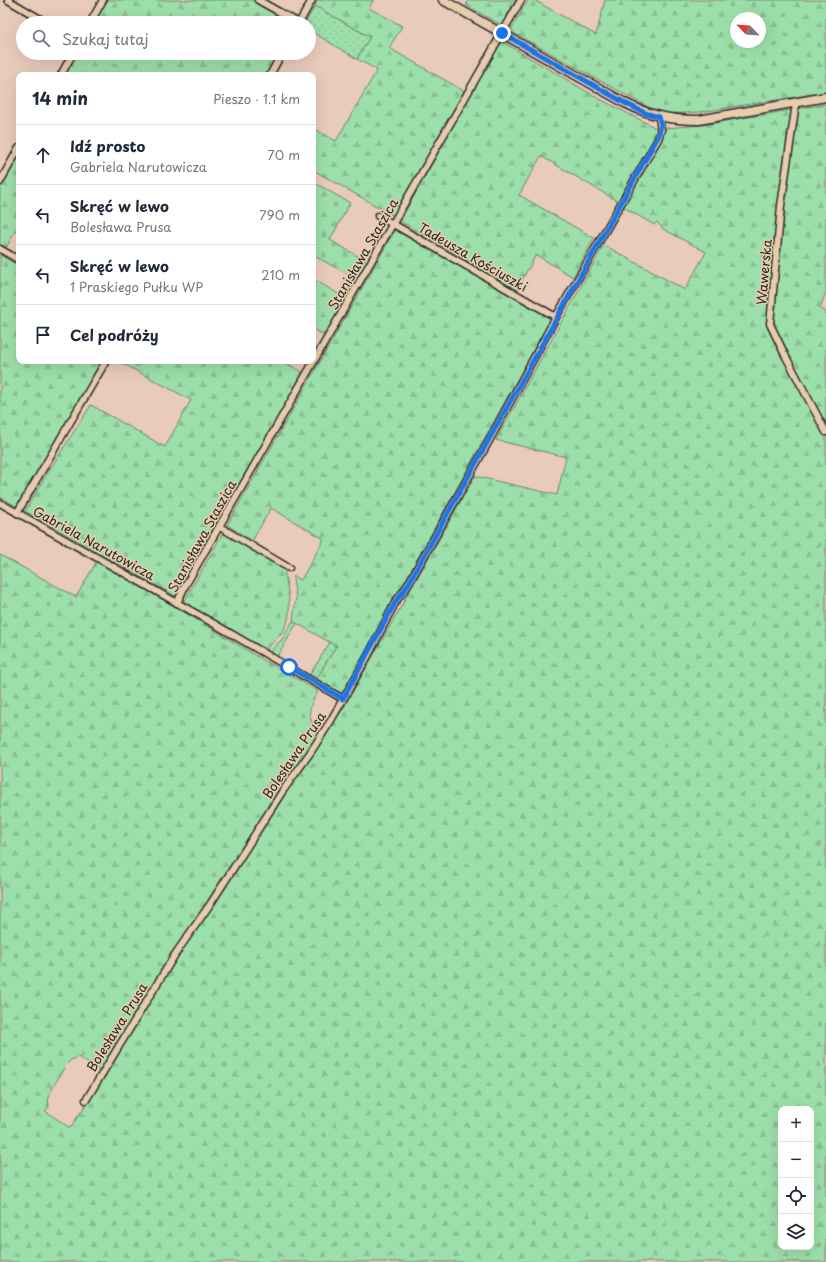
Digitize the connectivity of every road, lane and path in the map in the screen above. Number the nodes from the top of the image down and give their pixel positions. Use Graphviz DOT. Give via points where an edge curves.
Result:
graph roads {
  1 [pos="8,0"];
  2 [pos="103,0"];
  3 [pos="258,0"];
  4 [pos="312,0"];
  5 [pos="443,0"];
  6 [pos="521,0"];
  7 [pos="35,16"];
  8 [pos="94,16"];
  9 [pos="287,16"];
  10 [pos="303,16"];
  11 [pos="502,33"];
  12 [pos="69,60"];
  13 [pos="278,60"];
  14 [pos="63,72"];
  15 [pos="272,72"];
  16 [pos="826,97"];
  17 [pos="796,102"];
  18 [pos="659,117"];
  19 [pos="16,153"];
  20 [pos="0,182"];
  21 [pos="378,216"];
  22 [pos="393,224"];
  23 [pos="0,249"];
  24 [pos="16,258"];
  25 [pos="556,317"];
  26 [pos="316,359"];
  27 [pos="104,364"];
  28 [pos="313,364"];
  29 [pos="826,432"];
  30 [pos="0,503"];
  31 [pos="17,513"];
  32 [pos="220,527"];
  33 [pos="289,568"];
  34 [pos="177,603"];
  35 [pos="343,699"];
  36 [pos="86,1100"];
  1 -- 7 [label="street"];
  2 -- 8 [label="street"];
  3 -- 9 [label="street"];
  4 -- 10 [label="street"];
  5 -- 11 [label="street"];
  6 -- 11 [label="street, Stanisława Staszica"];
  11 -- 18 [label="street" via="625,103"];
  11 -- 22 [label="street, Stanisława Staszica"];
  12 -- 14 [label="street"];
  13 -- 15 [label="street"];
  16 -- 17 [label="street"];
  17 -- 18 [label="street" via="699,120"];
  17 -- 29 [label="street, Wawerska" via="781,206 770,324"];
  18 -- 25 [label="street, Bolesława Prusa" via="661,130 658,139"];
  19 -- 20 [label="street"];
  21 -- 22 [label="street, Tadeusza Kościuszki"];
  22 -- 25 [label="street, Tadeusza Kościuszki"];
  22 -- 26 [label="street, Stanisława Staszica"];
  23 -- 24 [label="street"];
  25 -- 35 [label="street, Bolesława Prusa"];
  27 -- 31 [label="street"];
  28 -- 32 [label="street, Stanisława Staszica"];
  30 -- 31 [label="street, Gabriela Narutowicza"];
  31 -- 34 [label="street, Gabriela Narutowicza"];
  32 -- 33 [label="street"];
  32 -- 34 [label="street, Stanisława Staszica"];
  34 -- 35 [label="street, Gabriela Narutowicza"];
  35 -- 36 [label="street, Bolesława Prusa" via="310,753 176,953"];
}
